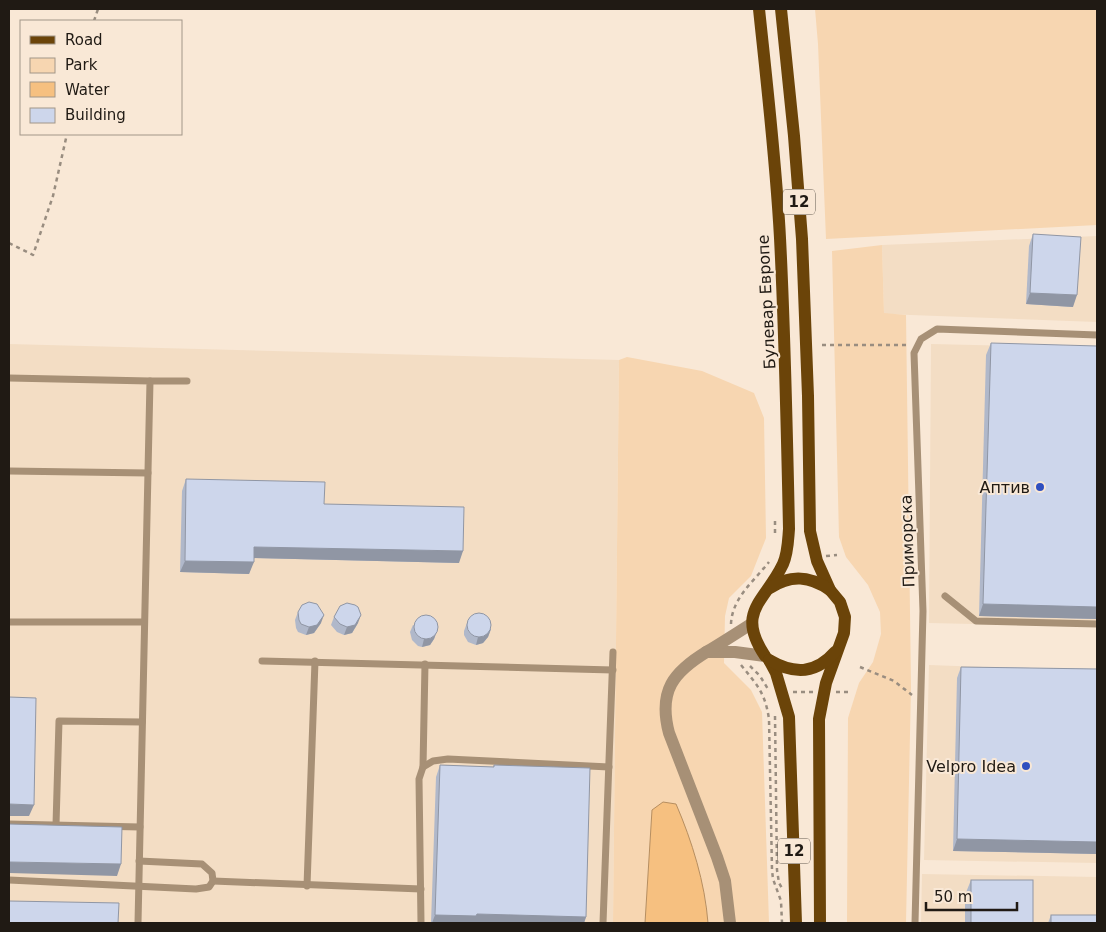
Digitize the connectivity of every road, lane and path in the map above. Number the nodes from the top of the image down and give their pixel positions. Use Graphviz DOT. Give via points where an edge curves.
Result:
graph roads {
  1 [pos="759,9"];
  2 [pos="780,9"];
  3 [pos="67,135"];
  4 [pos="9,243"];
  5 [pos="1097,335"];
  6 [pos="822,345"];
  7 [pos="918,345"];
  8 [pos="9,378"];
  9 [pos="150,381"];
  10 [pos="187,381"];
  11 [pos="9,471"];
  12 [pos="148,473"];
  13 [pos="768,589"];
  14 [pos="830,590"];
  15 [pos="945,596"];
  16 [pos="9,622"];
  17 [pos="144,622"];
  18 [pos="751,624"];
  19 [pos="1097,624"];
  20 [pos="839,648"];
  21 [pos="613,652"];
  22 [pos="706,652"];
  23 [pos="767,658"];
  24 [pos="262,660"];
  25 [pos="315,662"];
  26 [pos="425,664"];
  27 [pos="860,667"];
  28 [pos="612,670"];
  29 [pos="782,692"];
  30 [pos="824,692"];
  31 [pos="849,692"];
  32 [pos="920,702"];
  33 [pos="142,722"];
  34 [pos="423,767"];
  35 [pos="609,767"];
  36 [pos="9,824"];
  37 [pos="56,825"];
  38 [pos="140,827"];
  39 [pos="139,861"];
  40 [pos="9,880"];
  41 [pos="213,881"];
  42 [pos="139,886"];
  43 [pos="307,886"];
  44 [pos="421,888"];
  45 [pos="138,923"];
  46 [pos="421,923"];
  47 [pos="603,923"];
  48 [pos="730,923"];
  49 [pos="796,923"];
  50 [pos="820,923"];
  51 [pos="915,923"];
  1 -- 13 [label="main road, Булевар Европе / 12" via="780,238 789,529 784,561"];
  2 -- 14 [label="main road, 12" via="802,239 810,531 817,561"];
  3 -- 4 [label="path" via="53,196 33,255"];
  5 -- 7 [label="lane" via="937,329 921,339"];
  6 -- 7 [label="path"];
  7 -- 32 [label="lane, Приморска" via="914,353 923,596"];
  8 -- 9 [label="lane"];
  9 -- 10 [label="lane"];
  9 -- 12 [label="lane"];
  11 -- 12 [label="lane"];
  12 -- 17 [label="lane"];
  13 -- 14 [label="main road" via="786,580 806,578"];
  13 -- 18 [label="main road, Булевар Европе / 12" via="758,601"];
  14 -- 20 [label="main road, 12" via="840,602 845,618"];
  15 -- 19 [label="lane" via="976,621"];
  16 -- 17 [label="lane"];
  17 -- 33 [label="lane"];
  18 -- 22 [label="street"];
  18 -- 23 [label="main road, 12" via="757,645"];
  20 -- 23 [label="main road" via="814,668 798,671 782,668"];
  20 -- 30 [label="main road, 12"];
  21 -- 28 [label="lane"];
  22 -- 23 [label="street" via="735,652"];
  22 -- 48 [label="street" via="684,666 673,680 666,697 665,716 718,857 725,881"];
  23 -- 29 [label="main road, 12"];
  24 -- 25 [label="lane"];
  25 -- 26 [label="lane"];
  25 -- 43 [label="lane"];
  26 -- 28 [label="lane"];
  26 -- 34 [label="lane"];
  27 -- 32 [label="path" via="894,681"];
  28 -- 35 [label="lane"];
  29 -- 30 [label="path"];
  29 -- 49 [label="main road, 12" via="789,717"];
  30 -- 31 [label="path"];
  30 -- 50 [label="main road, 12" via="819,718"];
  32 -- 51 [label="lane, Приморска"];
  33 -- 37 [label="lane" via="59,721"];
  33 -- 38 [label="lane"];
  34 -- 35 [label="lane" via="433,761 448,759"];
  34 -- 44 [label="lane" via="419,779"];
  35 -- 47 [label="lane"];
  36 -- 37 [label="lane"];
  37 -- 38 [label="lane"];
  38 -- 39 [label="lane"];
  39 -- 41 [label="lane" via="202,864 212,873"];
  39 -- 42 [label="lane"];
  40 -- 42 [label="lane"];
  41 -- 42 [label="lane" via="209,886 196,889"];
  41 -- 43 [label="lane"];
  42 -- 45 [label="lane"];
  43 -- 44 [label="lane"];
  44 -- 46 [label="lane"];
}
